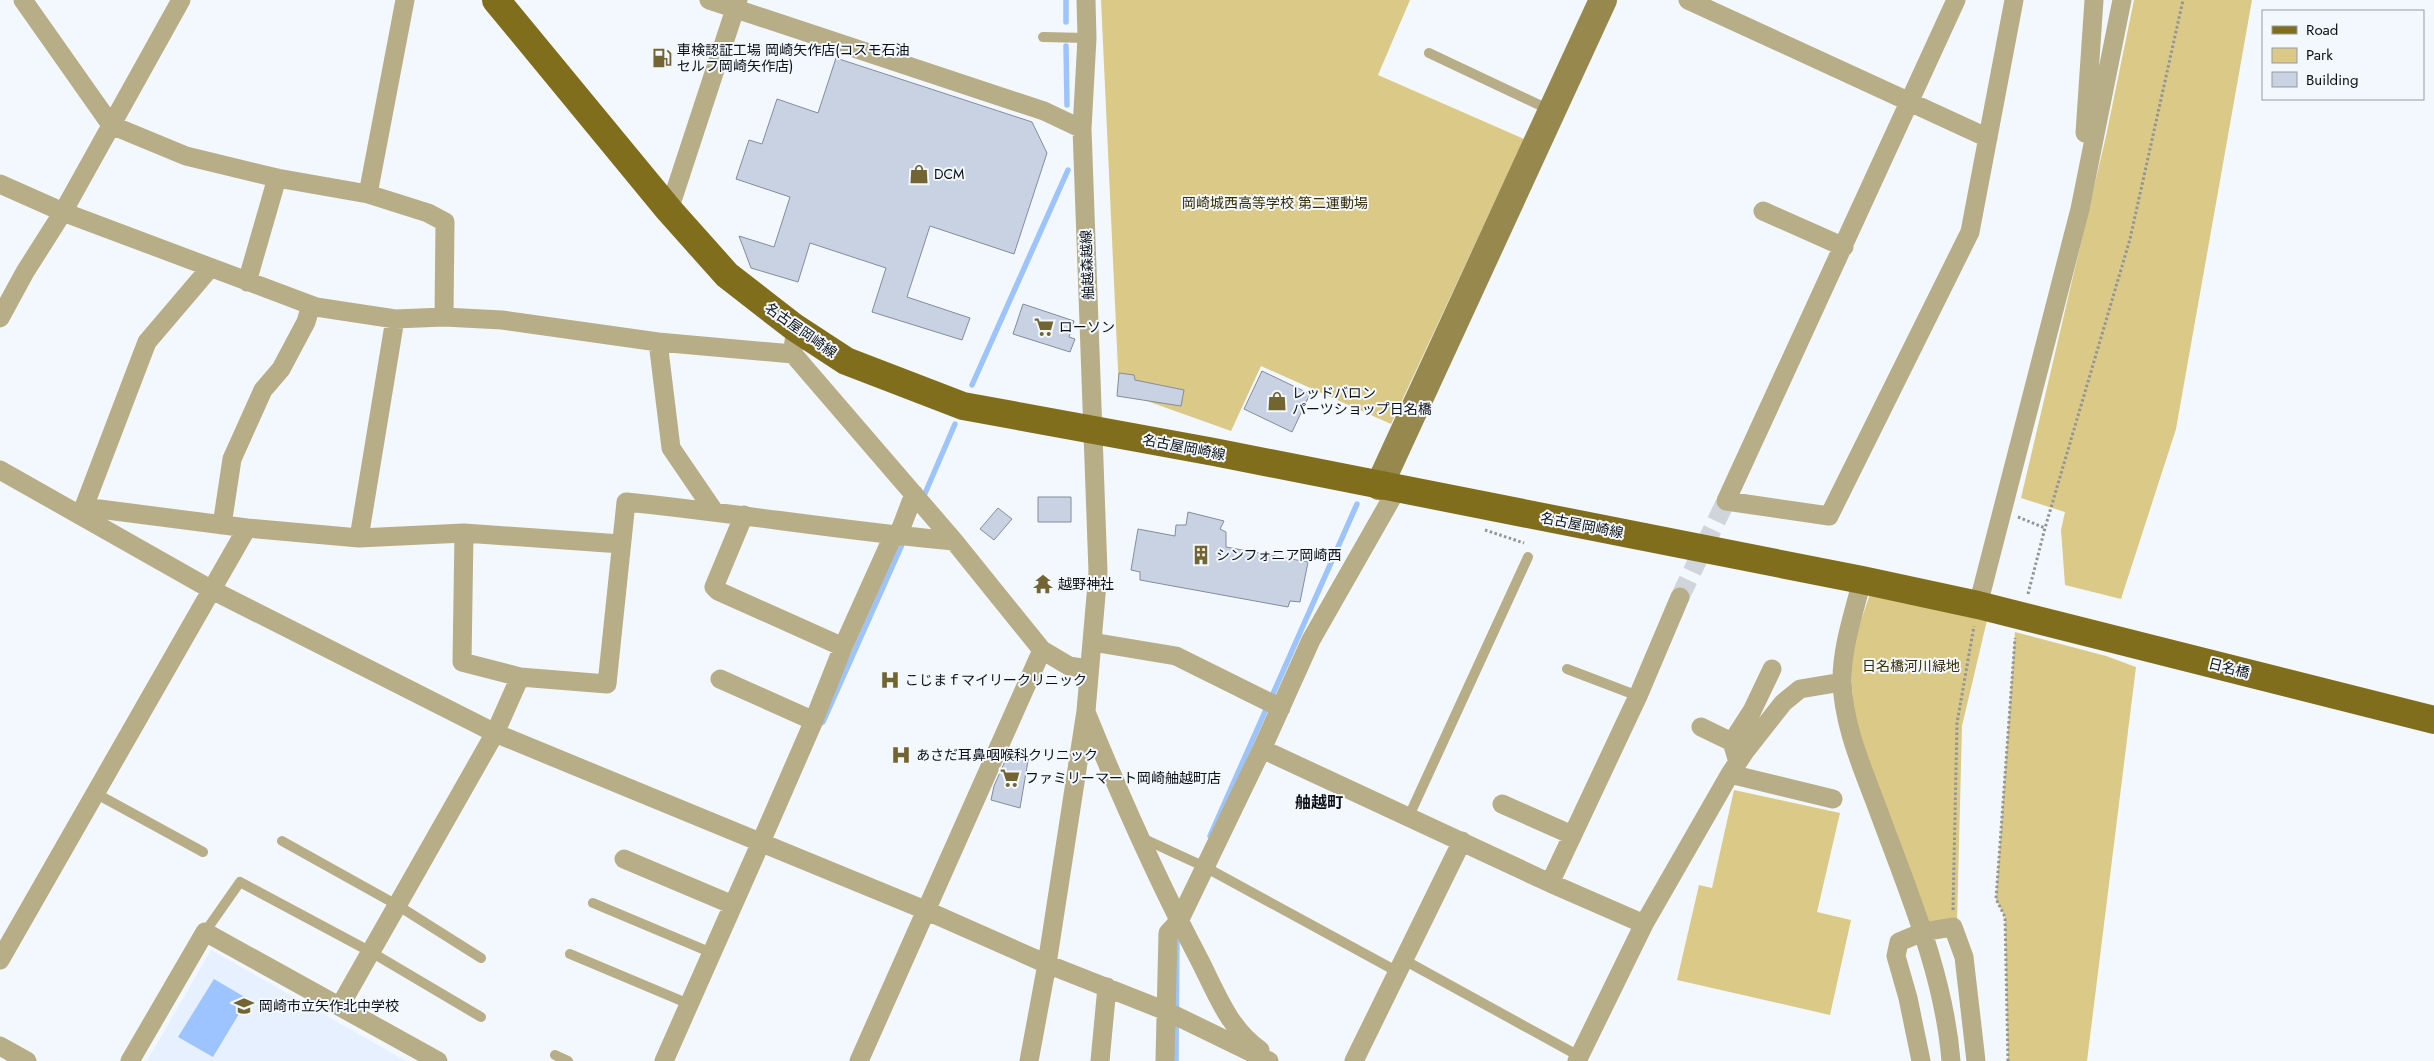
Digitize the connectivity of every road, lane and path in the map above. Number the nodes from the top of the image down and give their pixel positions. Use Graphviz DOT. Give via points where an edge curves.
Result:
graph roads {
  1 [pos="23,0"];
  2 [pos="181,0"];
  3 [pos="405,0"];
  4 [pos="496,0"];
  5 [pos="709,0"];
  6 [pos="1086,0"];
  7 [pos="1603,0"];
  8 [pos="1688,0"];
  9 [pos="1956,0"];
  10 [pos="2014,0"];
  11 [pos="2094,0"];
  12 [pos="2122,0"];
  13 [pos="2183,0"];
  14 [pos="737,5"];
  15 [pos="1043,37"];
  16 [pos="1087,38"];
  17 [pos="1429,53"];
  18 [pos="1911,101"];
  19 [pos="1551,111"];
  20 [pos="111,125"];
  21 [pos="1082,129"];
  22 [pos="1988,138"];
  23 [pos="277,178"];
  24 [pos="0,184"];
  25 [pos="368,194"];
  26 [pos="2080,209"];
  27 [pos="669,210"];
  28 [pos="1763,211"];
  29 [pos="63,212"];
  30 [pos="1844,247"];
  31 [pos="210,268"];
  32 [pos="247,282"];
  33 [pos="311,305"];
  34 [pos="444,317"];
  35 [pos="0,318"];
  36 [pos="395,319"];
  37 [pos="794,327"];
  38 [pos="658,342"];
  39 [pos="794,354"];
  40 [pos="1092,430"];
  41 [pos="0,470"];
  42 [pos="1388,488"];
  43 [pos="919,499"];
  44 [pos="2001,510"];
  45 [pos="82,511"];
  46 [pos="714,511"];
  47 [pos="744,515"];
  48 [pos="222,525"];
  49 [pos="247,528"];
  50 [pos="2045,528"];
  51 [pos="464,533"];
  52 [pos="901,536"];
  53 [pos="358,538"];
  54 [pos="954,541"];
  55 [pos="621,544"];
  56 [pos="1528,557"];
  57 [pos="1862,580"];
  58 [pos="212,590"];
  59 [pos="1680,597"];
  60 [pos="1978,605"];
  61 [pos="2022,616"];
  62 [pos="1092,642"];
  63 [pos="843,647"];
  64 [pos="1042,650"];
  65 [pos="1088,669"];
  66 [pos="1772,669"];
  67 [pos="1567,670"];
  68 [pos="520,677"];
  69 [pos="720,679"];
  70 [pos="1842,682"];
  71 [pos="1638,696"];
  72 [pos="1281,708"];
  73 [pos="1086,711"];
  74 [pos="2434,720"];
  75 [pos="814,721"];
  76 [pos="1701,727"];
  77 [pos="495,732"];
  78 [pos="1732,742"];
  79 [pos="1262,749"];
  80 [pos="1734,768"];
  81 [pos="95,793"];
  82 [pos="1833,799"];
  83 [pos="1502,804"];
  84 [pos="1409,816"];
  85 [pos="1572,835"];
  86 [pos="1140,837"];
  87 [pos="282,841"];
  88 [pos="1462,841"];
  89 [pos="761,842"];
  90 [pos="203,852"];
  91 [pos="624,860"];
  92 [pos="1205,867"];
  93 [pos="1550,883"];
  94 [pos="593,903"];
  95 [pos="397,905"];
  96 [pos="733,905"];
  97 [pos="925,910"];
  98 [pos="1179,921"];
  99 [pos="1644,924"];
  100 [pos="1953,928"];
  101 [pos="205,932"];
  102 [pos="1923,932"];
  103 [pos="371,952"];
  104 [pos="712,953"];
  105 [pos="570,954"];
  106 [pos="481,958"];
  107 [pos="0,960"];
  108 [pos="1047,964"];
  109 [pos="1401,966"];
  110 [pos="1107,987"];
  111 [pos="689,1004"];
  112 [pos="340,1006"];
  113 [pos="1166,1011"];
  114 [pos="481,1017"];
  115 [pos="0,1046"];
  116 [pos="555,1055"];
  117 [pos="1578,1058"];
  118 [pos="27,1061"];
  119 [pos="130,1061"];
  120 [pos="438,1061"];
  121 [pos="568,1061"];
  122 [pos="664,1061"];
  123 [pos="859,1061"];
  124 [pos="1028,1061"];
  125 [pos="1100,1061"];
  126 [pos="1165,1061"];
  127 [pos="1269,1061"];
  128 [pos="1277,1061"];
  129 [pos="1354,1061"];
  130 [pos="1920,1061"];
  131 [pos="1951,1061"];
  132 [pos="1976,1061"];
  133 [pos="2008,1061"];
  1 -- 20 [label="street"];
  2 -- 20 [label="street"];
  3 -- 25 [label="street"];
  4 -- 27 [label="main road, 名古屋岡崎線"];
  5 -- 14 [label="street"];
  6 -- 16 [label="street, 舳越森越線"];
  7 -- 19 [label="street"];
  8 -- 18 [label="street"];
  9 -- 18 [label="street"];
  10 -- 22 [label="street"];
  11 -- 26 [label="street"];
  12 -- 26 [label="street"];
  13 -- 50 [label="path" via="2130,239"];
  14 -- 21 [label="street" via="1044,110"];
  14 -- 27 [label="street"];
  15 -- 16 [label="lane"];
  16 -- 21 [label="street, 舳越森越線"];
  17 -- 19 [label="lane"];
  18 -- 22 [label="street"];
  18 -- 30 [label="street"];
  19 -- 42 [label="street"];
  20 -- 23 [label="street" via="186,156"];
  20 -- 29 [label="street"];
  21 -- 40 [label="street, 舳越森越線"];
  22 -- 30 [label="street" via="1970,232 1828,516 1726,501"];
  23 -- 25 [label="street"];
  23 -- 32 [label="street"];
  24 -- 29 [label="street"];
  25 -- 34 [label="street" via="428,213 445,222"];
  26 -- 44 [label="street"];
  27 -- 37 [label="main road, 名古屋岡崎線" via="727,275"];
  28 -- 30 [label="street"];
  29 -- 31 [label="street"];
  29 -- 35 [label="street"];
  31 -- 32 [label="street"];
  31 -- 45 [label="street" via="147,342"];
  32 -- 33 [label="street"];
  33 -- 36 [label="street"];
  33 -- 48 [label="street" via="306,322 281,369 263,390 232,459"];
  34 -- 36 [label="street"];
  34 -- 38 [label="street" via="502,320"];
  36 -- 53 [label="street"];
  37 -- 39 [label="street"];
  37 -- 40 [label="main road, 名古屋岡崎線" via="846,361 962,406"];
  38 -- 39 [label="street"];
  38 -- 46 [label="street" via="671,448"];
  39 -- 43 [label="street"];
  40 -- 42 [label="main road, 名古屋岡崎線"];
  40 -- 62 [label="street, 舳越森越線" via="1098,572"];
  41 -- 45 [label="street"];
  42 -- 57 [label="main road, 名古屋岡崎線"];
  42 -- 72 [label="street" via="1311,640"];
  43 -- 52 [label="street"];
  43 -- 54 [label="street"];
  44 -- 50 [label="path"];
  44 -- 60 [label="street"];
  45 -- 48 [label="street"];
  45 -- 58 [label="street"];
  46 -- 47 [label="street"];
  46 -- 55 [label="street" via="626,502"];
  47 -- 52 [label="street"];
  47 -- 63 [label="street" via="714,587"];
  48 -- 49 [label="street"];
  49 -- 53 [label="street"];
  49 -- 58 [label="street"];
  50 -- 61 [label="path"];
  51 -- 53 [label="street"];
  51 -- 55 [label="street"];
  51 -- 68 [label="street" via="462,662"];
  52 -- 54 [label="street"];
  52 -- 63 [label="street"];
  54 -- 64 [label="street"];
  55 -- 68 [label="street" via="607,684"];
  56 -- 84 [label="lane"];
  57 -- 60 [label="main road, 名古屋岡崎線"];
  57 -- 70 [label="street" via="1844,652"];
  58 -- 77 [label="street"];
  58 -- 81 [label="street"];
  59 -- 71 [label="street"];
  60 -- 61 [label="main road, 名古屋岡崎線"];
  60 -- 100 [label="path" via="1957,723"];
  61 -- 74 [label="main road, 日名橋"];
  61 -- 133 [label="path" via="1996,899 2005,917"];
  62 -- 65 [label="street, 舳越森越線"];
  62 -- 72 [label="street" via="1176,656"];
  63 -- 75 [label="street"];
  64 -- 65 [label="street" via="1069,666"];
  64 -- 97 [label="street"];
  65 -- 73 [label="street, 舳越森越線"];
  66 -- 78 [label="street" via="1752,712"];
  67 -- 71 [label="lane"];
  68 -- 77 [label="street"];
  69 -- 75 [label="street"];
  70 -- 80 [label="street" via="1800,689 1783,702"];
  70 -- 102 [label="street" via="1851,736"];
  71 -- 85 [label="street"];
  72 -- 79 [label="street"];
  73 -- 86 [label="street"];
  73 -- 108 [label="street, 舳越森越線"];
  75 -- 89 [label="street"];
  76 -- 78 [label="street"];
  77 -- 89 [label="street"];
  77 -- 95 [label="street"];
  78 -- 80 [label="street"];
  79 -- 84 [label="street"];
  79 -- 92 [label="street"];
  80 -- 82 [label="street"];
  80 -- 99 [label="street"];
  81 -- 90 [label="lane"];
  81 -- 107 [label="street"];
  83 -- 85 [label="street"];
  84 -- 88 [label="street"];
  85 -- 93 [label="street"];
  86 -- 92 [label="lane"];
  86 -- 98 [label="street"];
  87 -- 95 [label="lane"];
  88 -- 93 [label="street"];
  88 -- 109 [label="street"];
  89 -- 96 [label="street"];
  89 -- 97 [label="street"];
  91 -- 96 [label="street"];
  92 -- 98 [label="street"];
  92 -- 109 [label="lane"];
  93 -- 99 [label="street"];
  94 -- 104 [label="lane"];
  95 -- 103 [label="street"];
  95 -- 106 [label="lane"];
  96 -- 104 [label="street"];
  97 -- 108 [label="street"];
  97 -- 123 [label="street"];
  98 -- 113 [label="street" via="1168,933"];
  98 -- 128 [label="street" via="1232,1024 1251,1044"];
  99 -- 117 [label="street"];
  100 -- 102 [label="street"];
  100 -- 132 [label="street" via="1964,957"];
  101 -- 103 [label="lane" via="240,882"];
  101 -- 112 [label="street"];
  101 -- 119 [label="street"];
  102 -- 130 [label="street" via="1899,942 1896,956"];
  102 -- 131 [label="street" via="1940,992"];
  103 -- 112 [label="street"];
  103 -- 114 [label="lane"];
  104 -- 111 [label="street"];
  105 -- 111 [label="lane"];
  108 -- 110 [label="street"];
  108 -- 124 [label="street, 舳越森越線"];
  109 -- 117 [label="lane"];
  109 -- 129 [label="street"];
  110 -- 113 [label="street"];
  110 -- 125 [label="street"];
  111 -- 122 [label="street"];
  112 -- 120 [label="street"];
  113 -- 126 [label="street"];
  113 -- 127 [label="street"];
  115 -- 118 [label="street"];
  116 -- 121 [label="lane"];
}
